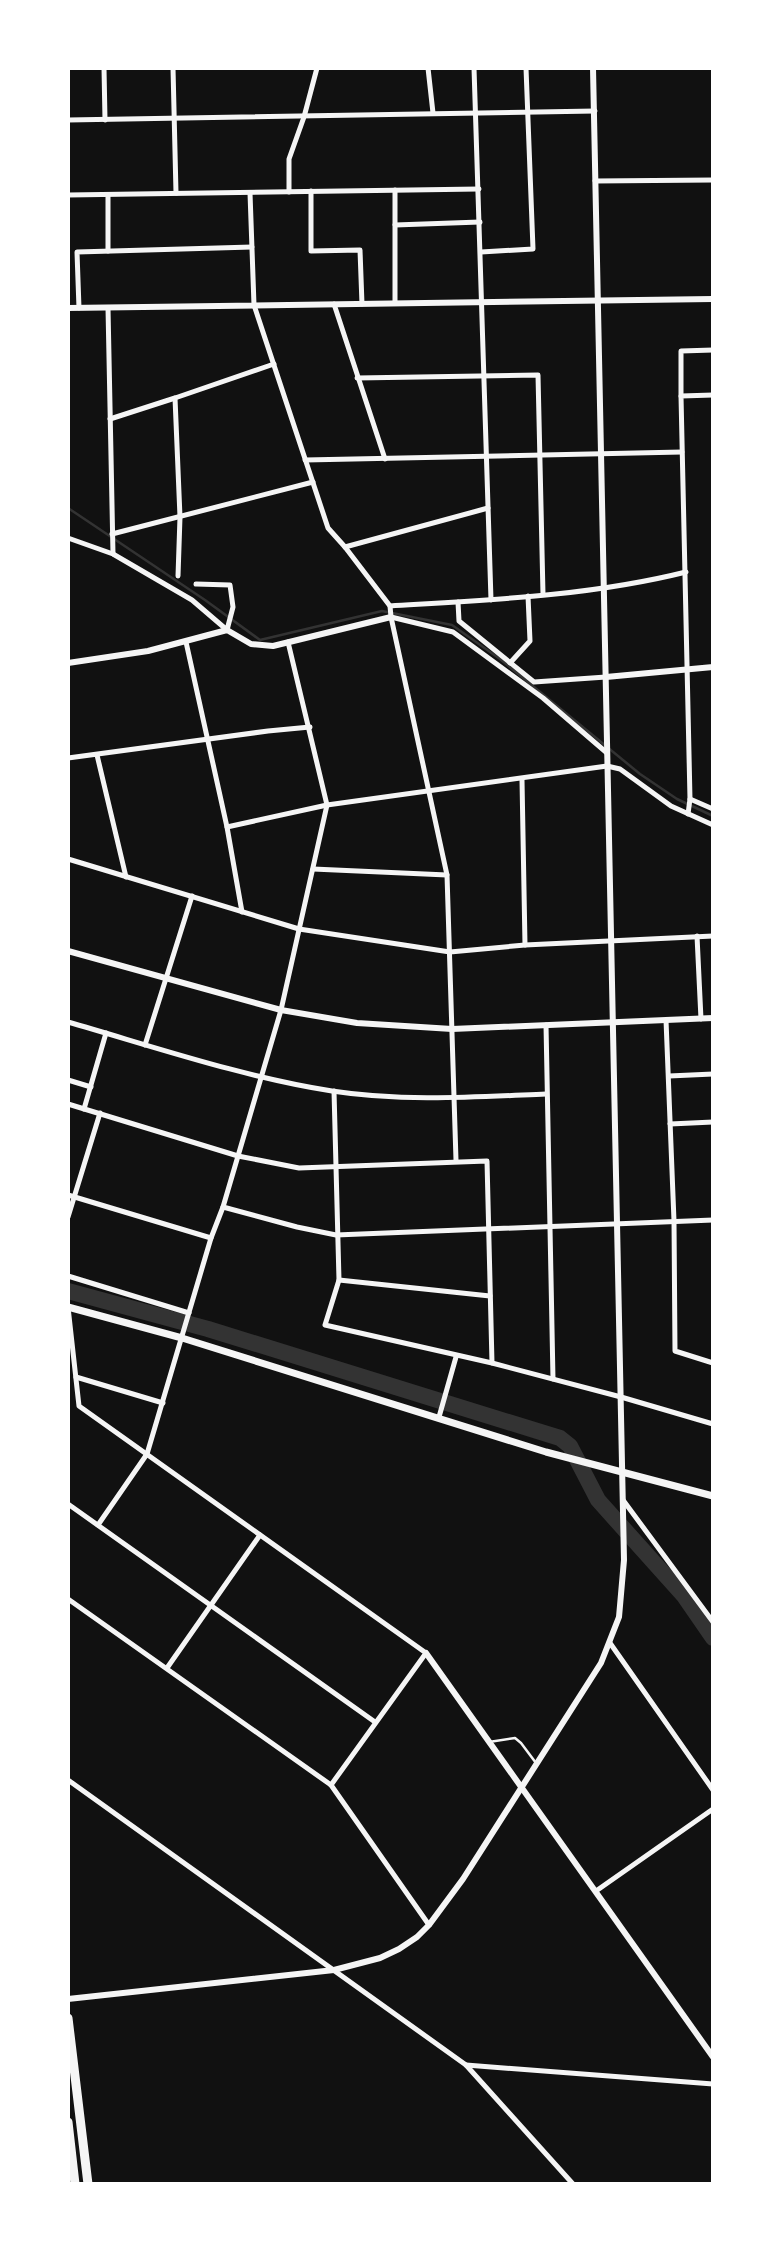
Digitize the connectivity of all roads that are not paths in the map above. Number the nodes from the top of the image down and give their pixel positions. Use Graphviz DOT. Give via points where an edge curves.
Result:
graph roads {
  1 [pos="104,68"];
  2 [pos="173,68"];
  3 [pos="317,68"];
  4 [pos="428,68"];
  5 [pos="474,68"];
  6 [pos="526,68"];
  7 [pos="593,68"];
  8 [pos="595,111"];
  9 [pos="477,112"];
  10 [pos="528,112"];
  11 [pos="433,113"];
  12 [pos="304,117"];
  13 [pos="173,119"];
  14 [pos="68,120"];
  15 [pos="106,120"];
  16 [pos="713,180"];
  17 [pos="595,181"];
  18 [pos="479,189"];
  19 [pos="395,190"];
  20 [pos="311,191"];
  21 [pos="250,192"];
  22 [pos="289,192"];
  23 [pos="176,193"];
  24 [pos="68,195"];
  25 [pos="108,195"];
  26 [pos="480,222"];
  27 [pos="395,225"];
  28 [pos="252,247"];
  29 [pos="108,251"];
  30 [pos="481,251"];
  31 [pos="713,299"];
  32 [pos="598,300"];
  33 [pos="483,302"];
  34 [pos="362,303"];
  35 [pos="395,303"];
  36 [pos="334,304"];
  37 [pos="254,305"];
  38 [pos="108,307"];
  39 [pos="68,308"];
  40 [pos="79,308"];
  41 [pos="713,351"];
  42 [pos="274,364"];
  43 [pos="485,374"];
  44 [pos="357,378"];
  45 [pos="713,395"];
  46 [pos="681,396"];
  47 [pos="175,398"];
  48 [pos="110,419"];
  49 [pos="682,452"];
  50 [pos="601,454"];
  51 [pos="540,455"];
  52 [pos="487,456"];
  53 [pos="305,460"];
  54 [pos="385,460"];
  55 [pos="313,482"];
  56 [pos="488,508"];
  57 [pos="180,517"];
  58 [pos="112,534"];
  59 [pos="68,538"];
  60 [pos="345,547"];
  61 [pos="113,554"];
  62 [pos="686,572"];
  63 [pos="178,576"];
  64 [pos="196,584"];
  65 [pos="603,588"];
  66 [pos="543,594"];
  67 [pos="528,596"];
  68 [pos="491,600"];
  69 [pos="458,602"];
  70 [pos="390,606"];
  71 [pos="391,617"];
  72 [pos="228,630"];
  73 [pos="186,642"];
  74 [pos="288,642"];
  75 [pos="68,663"];
  76 [pos="510,663"];
  77 [pos="713,667"];
  78 [pos="688,669"];
  79 [pos="606,677"];
  80 [pos="310,727"];
  81 [pos="208,739"];
  82 [pos="607,754"];
  83 [pos="97,755"];
  84 [pos="68,758"];
  85 [pos="607,766"];
  86 [pos="522,780"];
  87 [pos="430,792"];
  88 [pos="690,799"];
  89 [pos="327,805"];
  90 [pos="713,809"];
  91 [pos="688,814"];
  92 [pos="713,825"];
  93 [pos="227,827"];
  94 [pos="68,859"];
  95 [pos="313,869"];
  96 [pos="447,875"];
  97 [pos="126,877"];
  98 [pos="192,897"];
  99 [pos="242,912"];
  100 [pos="299,929"];
  101 [pos="697,936"];
  102 [pos="713,936"];
  103 [pos="611,941"];
  104 [pos="525,945"];
  105 [pos="68,951"];
  106 [pos="450,952"];
  107 [pos="166,979"];
  108 [pos="281,1010"];
  109 [pos="713,1018"];
  110 [pos="701,1019"];
  111 [pos="666,1020"];
  112 [pos="68,1022"];
  113 [pos="611,1022"];
  114 [pos="547,1025"];
  115 [pos="452,1029"];
  116 [pos="106,1033"];
  117 [pos="145,1045"];
  118 [pos="713,1074"];
  119 [pos="669,1076"];
  120 [pos="261,1077"];
  121 [pos="68,1080"];
  122 [pos="91,1087"];
  123 [pos="334,1091"];
  124 [pos="546,1094"];
  125 [pos="454,1098"];
  126 [pos="68,1104"];
  127 [pos="84,1109"];
  128 [pos="100,1113"];
  129 [pos="713,1122"];
  130 [pos="670,1124"];
  131 [pos="238,1156"];
  132 [pos="456,1160"];
  133 [pos="335,1166"];
  134 [pos="71,1196"];
  135 [pos="223,1207"];
  136 [pos="68,1217"];
  137 [pos="713,1220"];
  138 [pos="674,1221"];
  139 [pos="617,1224"];
  140 [pos="549,1228"];
  141 [pos="488,1229"];
  142 [pos="336,1235"];
  143 [pos="211,1238"];
  144 [pos="68,1276"];
  145 [pos="339,1280"];
  146 [pos="490,1296"];
  147 [pos="68,1307"];
  148 [pos="189,1313"];
  149 [pos="182,1338"];
  150 [pos="456,1357"];
  151 [pos="492,1363"];
  152 [pos="713,1363"];
  153 [pos="76,1377"];
  154 [pos="553,1379"];
  155 [pos="621,1397"];
  156 [pos="163,1403"];
  157 [pos="439,1417"];
  158 [pos="713,1424"];
  159 [pos="147,1454"];
  160 [pos="622,1470"];
  161 [pos="713,1496"];
  162 [pos="622,1499"];
  163 [pos="68,1504"];
  164 [pos="98,1525"];
  165 [pos="260,1535"];
  166 [pos="68,1599"];
  167 [pos="210,1605"];
  168 [pos="713,1622"];
  169 [pos="610,1643"];
  170 [pos="426,1653"];
  171 [pos="167,1668"];
  172 [pos="375,1722"];
  173 [pos="489,1742"];
  174 [pos="536,1763"];
  175 [pos="68,1780"];
  176 [pos="331,1785"];
  177 [pos="521,1786"];
  178 [pos="713,1790"];
  179 [pos="713,1809"];
  180 [pos="596,1891"];
  181 [pos="429,1925"];
  182 [pos="334,1970"];
  183 [pos="68,1999"];
  184 [pos="68,2018"];
  185 [pos="713,2057"];
  186 [pos="466,2065"];
  187 [pos="713,2084"];
  188 [pos="68,2122"];
  189 [pos="75,2184"];
  190 [pos="88,2184"];
  191 [pos="573,2184"];
  1 -- 15 [label="street"];
  2 -- 13 [label="street"];
  3 -- 12 [label="street"];
  4 -- 11 [label="street"];
  5 -- 9 [label="street"];
  6 -- 10 [label="street"];
  7 -- 8 [label="street"];
  8 -- 10 [label="street"];
  8 -- 17 [label="street"];
  9 -- 10 [label="street"];
  9 -- 11 [label="street"];
  9 -- 18 [label="street"];
  10 -- 30 [label="street" via="533,249"];
  11 -- 12 [label="street"];
  12 -- 13 [label="street"];
  12 -- 22 [label="street" via="289,159"];
  13 -- 15 [label="street"];
  13 -- 23 [label="street"];
  14 -- 15 [label="street"];
  16 -- 17 [label="street"];
  17 -- 32 [label="street"];
  18 -- 19 [label="street"];
  18 -- 26 [label="street"];
  19 -- 20 [label="street"];
  19 -- 27 [label="street"];
  20 -- 22 [label="street"];
  20 -- 34 [label="street" via="311,251 360,250"];
  21 -- 22 [label="street"];
  21 -- 23 [label="street"];
  21 -- 28 [label="street"];
  23 -- 25 [label="street"];
  24 -- 25 [label="street"];
  25 -- 29 [label="street"];
  26 -- 27 [label="street"];
  26 -- 30 [label="street"];
  27 -- 35 [label="street"];
  28 -- 29 [label="street"];
  28 -- 37 [label="street"];
  29 -- 40 [label="street" via="77,252"];
  30 -- 33 [label="street"];
  31 -- 32 [label="street"];
  32 -- 33 [label="street"];
  32 -- 50 [label="street"];
  33 -- 35 [label="street"];
  33 -- 43 [label="street"];
  34 -- 35 [label="street"];
  34 -- 36 [label="street"];
  36 -- 37 [label="street"];
  36 -- 44 [label="street"];
  37 -- 38 [label="street"];
  37 -- 42 [label="street"];
  38 -- 40 [label="street"];
  38 -- 48 [label="street"];
  39 -- 40 [label="street"];
  41 -- 46 [label="street" via="681,351"];
  42 -- 47 [label="street"];
  42 -- 53 [label="street"];
  43 -- 44 [label="street"];
  43 -- 51 [label="street" via="538,375"];
  43 -- 52 [label="street"];
  44 -- 54 [label="street"];
  45 -- 46 [label="street"];
  46 -- 49 [label="street"];
  47 -- 48 [label="street"];
  47 -- 57 [label="street"];
  48 -- 58 [label="street"];
  49 -- 50 [label="street"];
  49 -- 62 [label="street"];
  50 -- 51 [label="street"];
  50 -- 65 [label="street"];
  51 -- 52 [label="street"];
  51 -- 66 [label="street"];
  52 -- 54 [label="street"];
  52 -- 56 [label="street"];
  53 -- 54 [label="street"];
  53 -- 55 [label="street"];
  55 -- 57 [label="street"];
  55 -- 60 [label="street" via="328,528"];
  56 -- 60 [label="street"];
  56 -- 68 [label="street"];
  57 -- 58 [label="street"];
  57 -- 63 [label="street"];
  58 -- 61 [label="street"];
  59 -- 61 [label="street"];
  60 -- 70 [label="street"];
  61 -- 72 [label="street" via="192,600"];
  62 -- 65 [label="street"];
  62 -- 78 [label="street"];
  64 -- 72 [label="street" via="230,585 233,607"];
  65 -- 66 [label="street"];
  65 -- 79 [label="street"];
  66 -- 67 [label="street"];
  67 -- 68 [label="street"];
  67 -- 76 [label="street" via="530,641"];
  68 -- 69 [label="street"];
  69 -- 70 [label="street"];
  69 -- 76 [label="street" via="459,621"];
  70 -- 71 [label="street"];
  71 -- 74 [label="street"];
  71 -- 82 [label="street" via="453,632 543,698"];
  71 -- 87 [label="street"];
  72 -- 73 [label="street"];
  72 -- 74 [label="street" via="251,644"];
  73 -- 75 [label="street"];
  73 -- 81 [label="street"];
  74 -- 80 [label="street"];
  76 -- 79 [label="street" via="534,682"];
  77 -- 78 [label="street"];
  78 -- 79 [label="street"];
  78 -- 88 [label="street"];
  79 -- 82 [label="street"];
  80 -- 81 [label="street"];
  80 -- 89 [label="street"];
  81 -- 83 [label="street"];
  81 -- 93 [label="street"];
  82 -- 85 [label="street"];
  83 -- 84 [label="street"];
  83 -- 97 [label="street"];
  85 -- 86 [label="street"];
  85 -- 91 [label="street" via="628,773"];
  85 -- 103 [label="street"];
  86 -- 87 [label="street"];
  86 -- 104 [label="street"];
  87 -- 89 [label="street"];
  87 -- 96 [label="street"];
  88 -- 90 [label="street"];
  88 -- 91 [label="street"];
  89 -- 93 [label="street"];
  89 -- 95 [label="street"];
  91 -- 92 [label="street"];
  93 -- 99 [label="street"];
  94 -- 97 [label="street"];
  95 -- 96 [label="street"];
  95 -- 100 [label="street"];
  96 -- 106 [label="street"];
  97 -- 98 [label="street"];
  98 -- 99 [label="street"];
  98 -- 107 [label="street"];
  99 -- 100 [label="street"];
  100 -- 106 [label="street"];
  100 -- 108 [label="street"];
  101 -- 102 [label="street"];
  101 -- 103 [label="street"];
  101 -- 110 [label="street"];
  103 -- 104 [label="street"];
  103 -- 113 [label="street"];
  104 -- 106 [label="street"];
  105 -- 107 [label="street"];
  106 -- 115 [label="street"];
  107 -- 108 [label="street"];
  107 -- 117 [label="street"];
  108 -- 115 [label="street" via="357,1023"];
  108 -- 120 [label="street"];
  109 -- 110 [label="street"];
  110 -- 111 [label="street"];
  111 -- 113 [label="street"];
  111 -- 119 [label="street"];
  112 -- 116 [label="street"];
  113 -- 114 [label="street"];
  113 -- 139 [label="street"];
  114 -- 115 [label="street"];
  114 -- 124 [label="street"];
  115 -- 125 [label="street"];
  116 -- 117 [label="street"];
  116 -- 122 [label="street"];
  117 -- 120 [label="street"];
  118 -- 119 [label="street"];
  119 -- 130 [label="street"];
  120 -- 123 [label="street"];
  120 -- 131 [label="street"];
  121 -- 122 [label="street"];
  122 -- 127 [label="street"];
  123 -- 125 [label="street"];
  123 -- 133 [label="street"];
  124 -- 125 [label="street"];
  124 -- 140 [label="street"];
  125 -- 132 [label="street"];
  126 -- 127 [label="street"];
  127 -- 128 [label="street"];
  128 -- 131 [label="street"];
  128 -- 134 [label="street"];
  129 -- 130 [label="street"];
  130 -- 138 [label="street"];
  131 -- 133 [label="street" via="299,1168"];
  131 -- 135 [label="street"];
  132 -- 133 [label="street"];
  132 -- 141 [label="street" via="487,1161"];
  133 -- 142 [label="street"];
  134 -- 136 [label="street"];
  134 -- 143 [label="street"];
  135 -- 142 [label="street"];
  135 -- 143 [label="street"];
  137 -- 138 [label="street"];
  138 -- 139 [label="street"];
  138 -- 152 [label="street" via="675,1351"];
  139 -- 140 [label="street"];
  139 -- 155 [label="street"];
  140 -- 141 [label="street"];
  140 -- 154 [label="street"];
  141 -- 142 [label="street"];
  141 -- 146 [label="street"];
  142 -- 145 [label="street"];
  143 -- 148 [label="street"];
  144 -- 148 [label="street"];
  145 -- 146 [label="street"];
  145 -- 150 [label="street" via="325,1325"];
  146 -- 151 [label="street"];
  147 -- 149 [label="main road"];
  147 -- 153 [label="street"];
  148 -- 149 [label="street"];
  149 -- 156 [label="street"];
  149 -- 157 [label="main road"];
  150 -- 151 [label="street"];
  150 -- 157 [label="street"];
  151 -- 154 [label="street"];
  153 -- 156 [label="street"];
  153 -- 159 [label="street" via="79,1406"];
  154 -- 155 [label="street"];
  155 -- 158 [label="street"];
  155 -- 160 [label="street"];
  156 -- 159 [label="street"];
  157 -- 160 [label="main road"];
  159 -- 164 [label="street"];
  159 -- 165 [label="street"];
  160 -- 161 [label="main road"];
  160 -- 162 [label="street"];
  162 -- 168 [label="street"];
  162 -- 169 [label="street" via="622,1595"];
  163 -- 164 [label="street"];
  164 -- 167 [label="street"];
  165 -- 167 [label="street"];
  165 -- 170 [label="street"];
  166 -- 171 [label="street"];
  167 -- 171 [label="street"];
  167 -- 172 [label="street"];
  169 -- 174 [label="street"];
  169 -- 178 [label="street"];
  170 -- 172 [label="street"];
  170 -- 173 [label="street"];
  171 -- 176 [label="street"];
  172 -- 176 [label="street"];
  173 -- 174 [label="lane" via="515,1738"];
  173 -- 177 [label="street"];
  174 -- 177 [label="street"];
  175 -- 182 [label="street"];
  176 -- 181 [label="street"];
  177 -- 180 [label="street"];
  177 -- 181 [label="street"];
  179 -- 180 [label="street"];
  180 -- 185 [label="street"];
  181 -- 182 [label="street" via="399,1949"];
  182 -- 183 [label="street"];
  182 -- 186 [label="street"];
  184 -- 190 [label="highway"];
  186 -- 187 [label="street"];
  186 -- 191 [label="street"];
  188 -- 189 [label="highway"];
}
